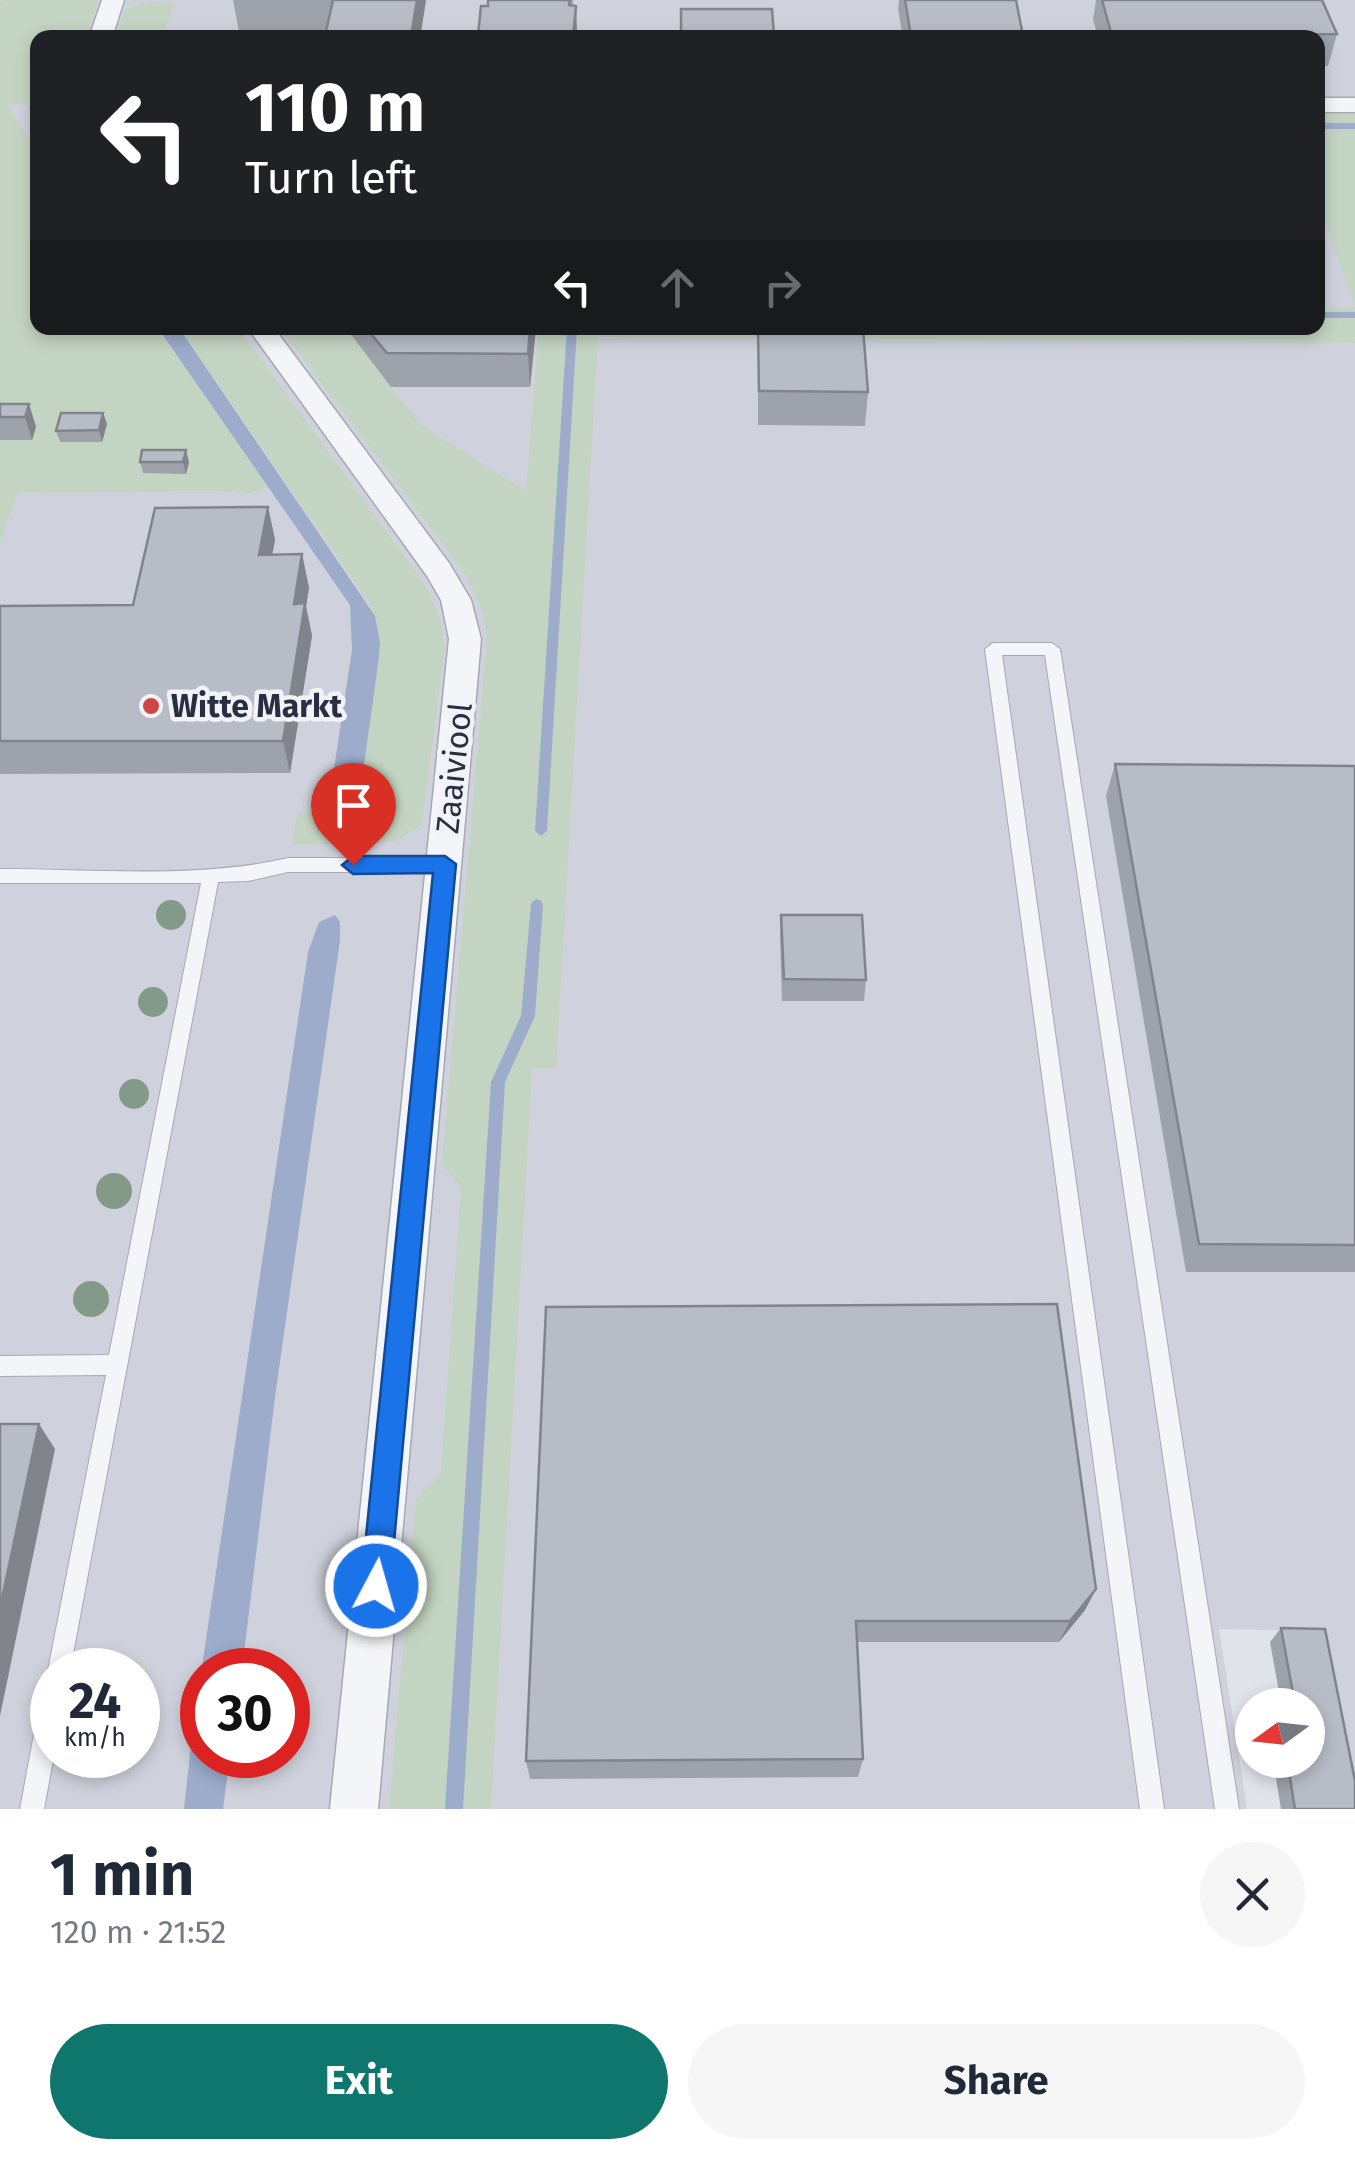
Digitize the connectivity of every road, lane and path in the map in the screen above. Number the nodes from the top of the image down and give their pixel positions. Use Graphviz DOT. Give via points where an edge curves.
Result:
graph roads {
  1 [pos="113,0"];
  2 [pos="103,30"];
  3 [pos="1325,105"];
  4 [pos="1355,105"];
  5 [pos="266,335"];
  6 [pos="445,864"];
  7 [pos="0,876"];
  8 [pos="211,876"];
  9 [pos="118,1365"];
  10 [pos="0,1366"];
  11 [pos="63,1648"];
  12 [pos="38,1778"];
  13 [pos="32,1809"];
  14 [pos="354,1809"];
  15 [pos="1152,1809"];
  16 [pos="1227,1809"];
  1 -- 2 [label="street"];
  3 -- 4 [label="street"];
  5 -- 6 [label="street, Zaaiviool" via="456,600 465,660"];
  6 -- 8 [label="lane" via="288,865"];
  6 -- 14 [label="street, Zaaiviool"];
  7 -- 8 [label="lane"];
  8 -- 9 [label="lane"];
  9 -- 10 [label="lane"];
  9 -- 11 [label="lane"];
  12 -- 13 [label="lane"];
  15 -- 16 [label="lane" via="993,649 1052,650"];
}
